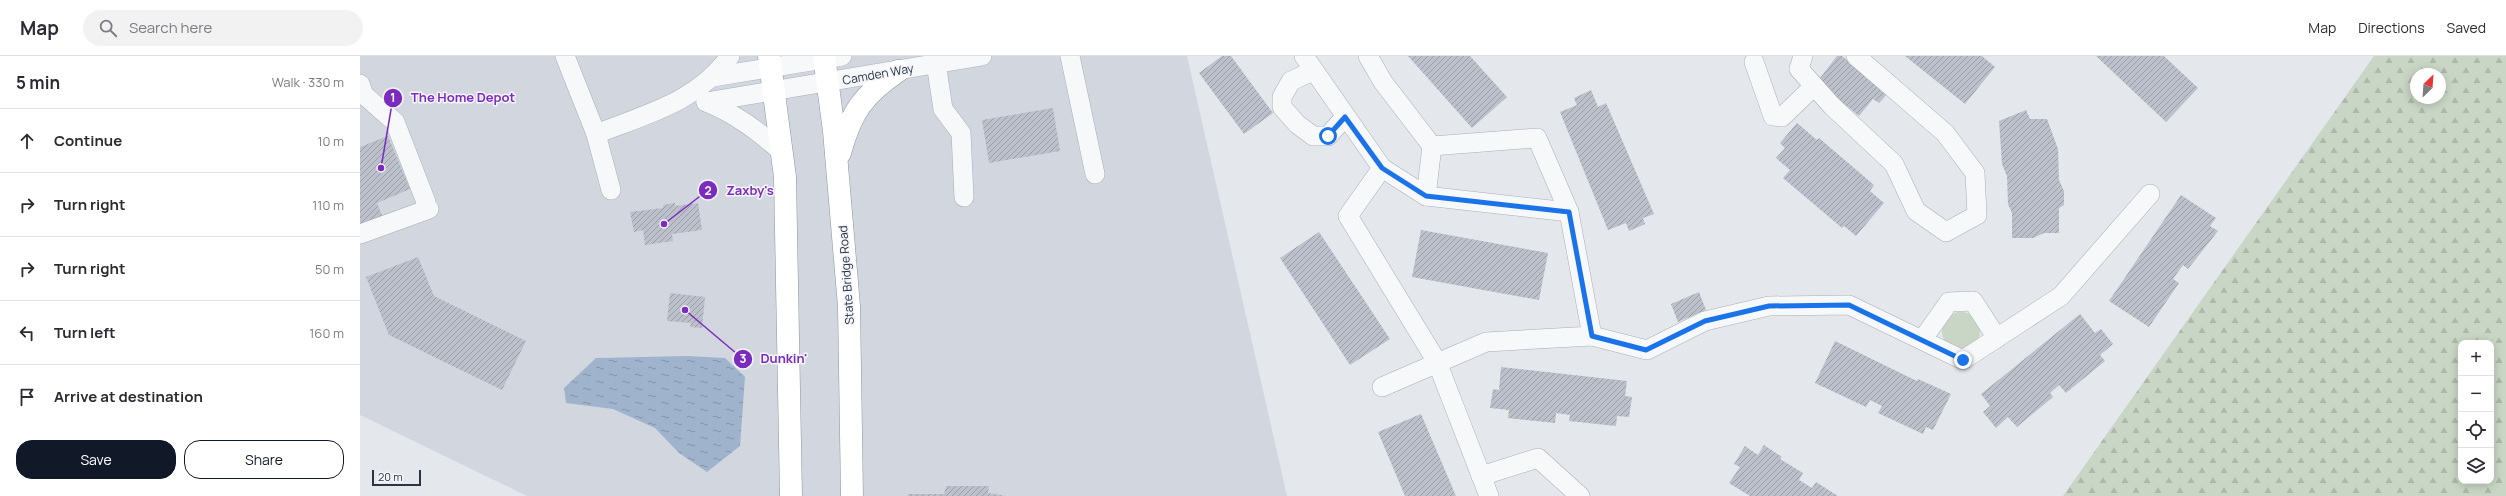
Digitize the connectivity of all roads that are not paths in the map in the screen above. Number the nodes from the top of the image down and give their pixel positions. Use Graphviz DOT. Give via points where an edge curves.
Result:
graph roads {
  1 [pos="565,56"];
  2 [pos="730,56"];
  3 [pos="982,56"];
  4 [pos="1070,56"];
  5 [pos="1368,56"];
  6 [pos="1803,56"];
  7 [pos="1856,56"];
  8 [pos="830,57"];
  9 [pos="936,60"];
  10 [pos="770,61"];
  11 [pos="1754,62"];
  12 [pos="1309,63"];
  13 [pos="898,71"];
  14 [pos="713,77"];
  15 [pos="827,82"];
  16 [pos="360,84"];
  17 [pos="1814,86"];
  18 [pos="774,91"];
  19 [pos="684,99"];
  20 [pos="706,102"];
  21 [pos="1345,117"];
  22 [pos="596,134"];
  23 [pos="1432,146"];
  24 [pos="782,152"];
  25 [pos="838,164"];
  26 [pos="1382,168"];
  27 [pos="1094,174"];
  28 [pos="612,190"];
  29 [pos="2150,194"];
  30 [pos="1426,196"];
  31 [pos="964,197"];
  32 [pos="1569,212"];
  33 [pos="360,234"];
  34 [pos="1592,336"];
  35 [pos="1997,338"];
  36 [pos="1922,340"];
  37 [pos="1437,362"];
  38 [pos="1382,387"];
  39 [pos="1481,476"];
  40 [pos="791,496"];
  41 [pos="852,496"];
  42 [pos="1489,496"];
  43 [pos="1580,496"];
  1 -- 22 [label="street"];
  2 -- 14 [label="street"];
  3 -- 9 [label="street, Camden Way"];
  4 -- 27 [label="street"];
  5 -- 23 [label="street" via="1383,82"];
  6 -- 17 [label="street" via="1799,69"];
  7 -- 17 [label="street" via="1945,133 1975,173 1977,215 1946,232 1916,211 1894,164"];
  8 -- 10 [label="street"];
  8 -- 15 [label="highway, State Bridge Road"];
  9 -- 13 [label="street, Camden Way"];
  9 -- 31 [label="street" via="943,109 961,133"];
  10 -- 14 [label="street"];
  10 -- 18 [label="highway"];
  11 -- 17 [label="street" via="1773,116 1782,117"];
  12 -- 21 [label="street"];
  12 -- 21 [label="street" via="1290,81 1282,96 1282,107 1297,124 1313,136 1328,136"];
  13 -- 15 [label="street, Camden Way"];
  13 -- 25 [label="highway" via="875,86 855,111 847,127"];
  14 -- 19 [label="street"];
  15 -- 18 [label="street, Camden Way"];
  15 -- 25 [label="highway, State Bridge Road"];
  16 -- 33 [label="street" via="364,95 396,122 427,205"];
  18 -- 20 [label="street, Camden Way"];
  18 -- 24 [label="highway"];
  19 -- 20 [label="street"];
  19 -- 22 [label="street"];
  20 -- 24 [label="street" via="755,128"];
  21 -- 26 [label="street"];
  22 -- 28 [label="street"];
  23 -- 30 [label="street"];
  23 -- 32 [label="street" via="1537,138"];
  24 -- 40 [label="highway" via="785,185"];
  25 -- 41 [label="highway, State Bridge Road" via="849,306"];
  26 -- 30 [label="street"];
  26 -- 37 [label="street" via="1348,216"];
  29 -- 35 [label="street" via="2061,296"];
  30 -- 32 [label="street"];
  32 -- 34 [label="street"];
  34 -- 36 [label="street" via="1646,350 1705,321 1769,306 1849,305"];
  34 -- 37 [label="street" via="1486,342"];
  35 -- 36 [label="street" via="1963,360"];
  35 -- 36 [label="street" via="1972,301 1949,302"];
  37 -- 38 [label="street"];
  37 -- 39 [label="street"];
  39 -- 42 [label="street"];
  39 -- 43 [label="street" via="1538,458"];
}
